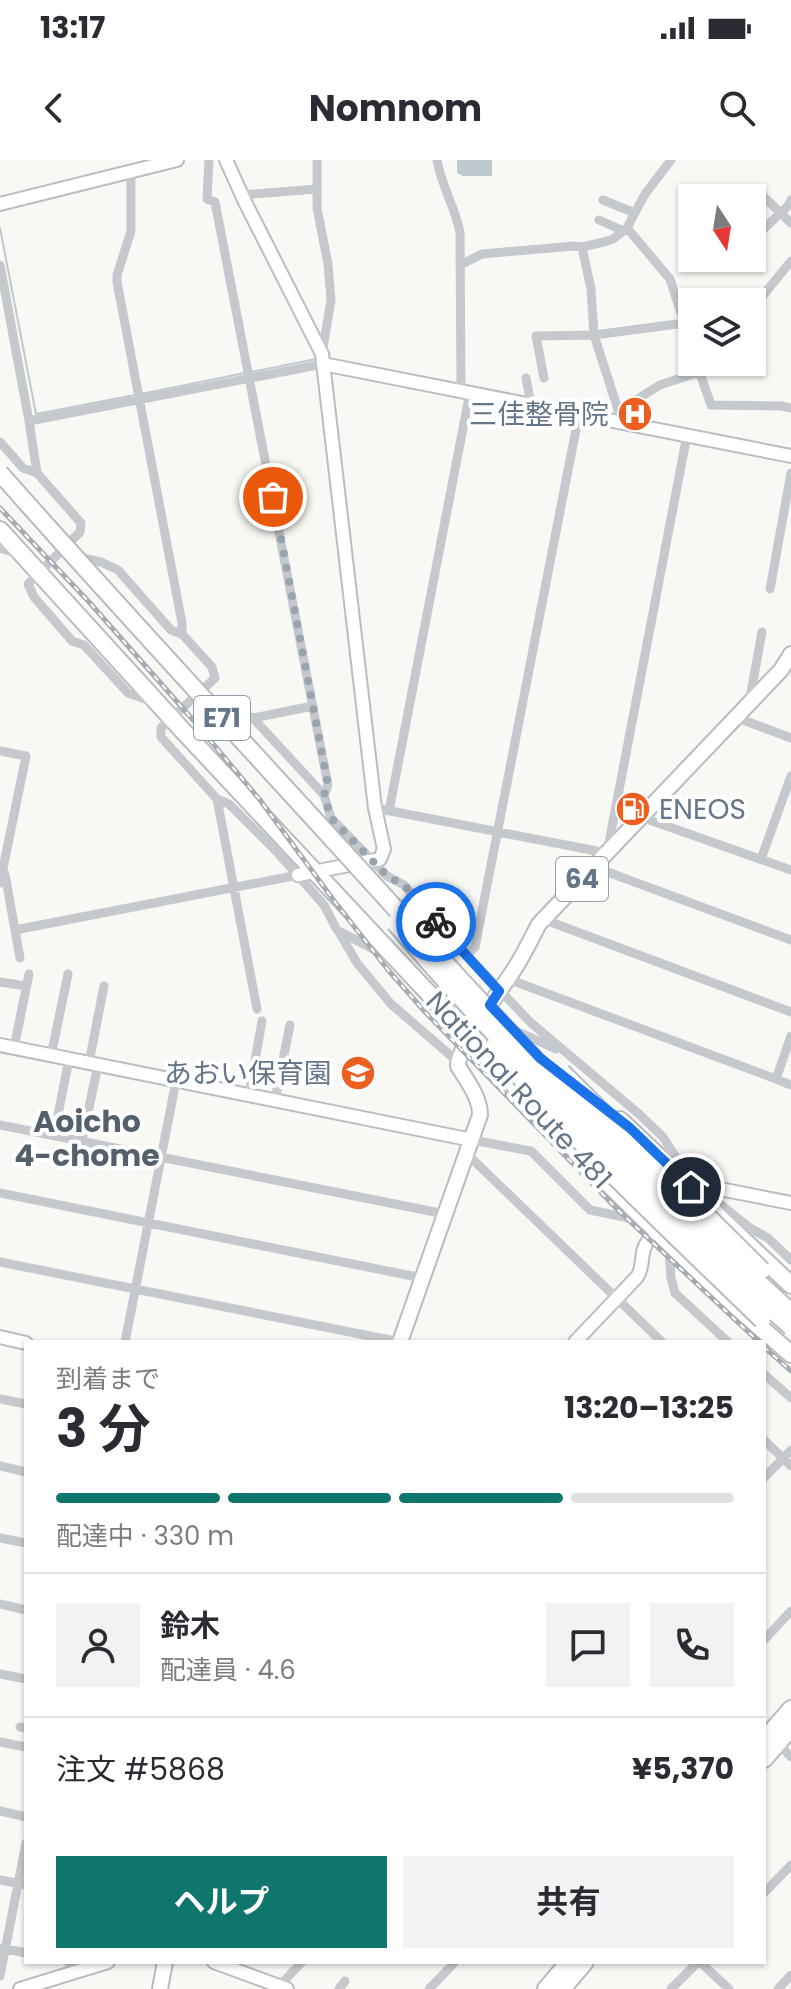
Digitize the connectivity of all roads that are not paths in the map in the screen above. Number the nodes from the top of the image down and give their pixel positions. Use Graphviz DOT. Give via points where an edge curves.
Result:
graph roads {
  1 [pos="177,160"];
  2 [pos="209,160"];
  3 [pos="226,160"];
  4 [pos="317,160"];
  5 [pos="437,160"];
  6 [pos="671,160"];
  7 [pos="131,171"];
  8 [pos="317,189"];
  9 [pos="242,195"];
  10 [pos="766,199"];
  11 [pos="603,200"];
  12 [pos="791,200"];
  13 [pos="0,204"];
  14 [pos="635,213"];
  15 [pos="780,214"];
  16 [pos="599,220"];
  17 [pos="791,223"];
  18 [pos="766,227"];
  19 [pos="625,229"];
  20 [pos="582,247"];
  21 [pos="791,261"];
  22 [pos="0,265"];
  23 [pos="460,265"];
  24 [pos="766,292"];
  25 [pos="678,302"];
  26 [pos="678,324"];
  27 [pos="594,335"];
  28 [pos="319,336"];
  29 [pos="323,359"];
  30 [pos="679,376"];
  31 [pos="701,376"];
  32 [pos="250,378"];
  33 [pos="526,378"];
  34 [pos="544,378"];
  35 [pos="465,391"];
  36 [pos="139,399"];
  37 [pos="529,404"];
  38 [pos="791,408"];
  39 [pos="579,414"];
  40 [pos="620,417"];
  41 [pos="29,421"];
  42 [pos="687,435"];
  43 [pos="0,442"];
  44 [pos="791,456"];
  45 [pos="0,470"];
  46 [pos="37,473"];
  47 [pos="791,473"];
  48 [pos="0,489"];
  49 [pos="0,530"];
  50 [pos="69,543"];
  51 [pos="0,548"];
  52 [pos="22,554"];
  53 [pos="82,558"];
  54 [pos="38,572"];
  55 [pos="770,589"];
  56 [pos="762,632"];
  57 [pos="182,634"];
  58 [pos="791,654"];
  59 [pos="203,688"];
  60 [pos="158,703"];
  61 [pos="749,703"];
  62 [pos="218,705"];
  63 [pos="313,706"];
  64 [pos="171,717"];
  65 [pos="735,717"];
  66 [pos="253,718"];
  67 [pos="791,738"];
  68 [pos="0,751"];
  69 [pos="791,776"];
  70 [pos="324,795"];
  71 [pos="217,799"];
  72 [pos="375,808"];
  73 [pos="389,811"];
  74 [pos="641,817"];
  75 [pos="0,818"];
  76 [pos="13,821"];
  77 [pos="497,833"];
  78 [pos="607,853"];
  79 [pos="761,859"];
  80 [pos="367,862"];
  81 [pos="594,867"];
  82 [pos="791,870"];
  83 [pos="315,872"];
  84 [pos="298,875"];
  85 [pos="2,886"];
  86 [pos="234,887"];
  87 [pos="545,917"];
  88 [pos="15,930"];
  89 [pos="337,930"];
  90 [pos="791,940"];
  91 [pos="467,956"];
  92 [pos="20,958"];
  93 [pos="438,964"];
  94 [pos="29,974"];
  95 [pos="68,974"];
  96 [pos="412,977"];
  97 [pos="0,982"];
  98 [pos="26,986"];
  99 [pos="104,986"];
  100 [pos="499,991"];
  101 [pos="257,1009"];
  102 [pos="791,1012"];
  103 [pos="262,1021"];
  104 [pos="290,1025"];
  105 [pos="512,1029"];
  106 [pos="791,1036"];
  107 [pos="470,1038"];
  108 [pos="0,1045"];
  109 [pos="14,1048"];
  110 [pos="51,1056"];
  111 [pos="540,1058"];
  112 [pos="69,1059"];
  113 [pos="457,1061"];
  114 [pos="93,1064"];
  115 [pos="776,1079"];
  116 [pos="176,1081"];
  117 [pos="603,1085"];
  118 [pos="791,1085"];
  119 [pos="522,1094"];
  120 [pos="249,1095"];
  121 [pos="275,1100"];
  122 [pos="0,1125"];
  123 [pos="54,1135"];
  124 [pos="82,1141"];
  125 [pos="470,1147"];
  126 [pos="162,1157"];
  127 [pos="720,1189"];
  128 [pos="0,1193"];
  129 [pos="791,1203"];
  130 [pos="445,1214"];
  131 [pos="149,1223"];
  132 [pos="648,1241"];
  133 [pos="791,1260"];
  134 [pos="0,1262"];
  135 [pos="422,1278"];
  136 [pos="791,1285"];
  137 [pos="135,1289"];
  138 [pos="791,1298"];
  139 [pos="617,1299"];
  140 [pos="791,1310"];
  141 [pos="762,1320"];
  142 [pos="791,1327"];
  143 [pos="0,1337"];
  144 [pos="125,1340"];
  145 [pos="390,1340"];
  146 [pos="401,1340"];
  147 [pos="577,1340"];
  148 [pos="660,1340"];
  149 [pos="726,1340"];
  150 [pos="791,1340"];
  151 [pos="24,1343"];
  152 [pos="791,1351"];
  153 [pos="766,1376"];
  154 [pos="791,1398"];
  155 [pos="0,1399"];
  156 [pos="24,1404"];
  157 [pos="766,1442"];
  158 [pos="791,1450"];
  159 [pos="783,1458"];
  160 [pos="0,1466"];
  161 [pos="791,1466"];
  162 [pos="24,1472"];
  163 [pos="766,1476"];
  164 [pos="0,1538"];
  165 [pos="24,1543"];
  166 [pos="0,1604"];
  167 [pos="24,1610"];
  168 [pos="791,1611"];
  169 [pos="766,1638"];
  170 [pos="0,1674"];
  171 [pos="24,1679"];
  172 [pos="791,1709"];
  173 [pos="791,1728"];
  174 [pos="769,1737"];
  175 [pos="0,1742"];
  176 [pos="24,1747"];
  177 [pos="791,1757"];
  178 [pos="0,1811"];
  179 [pos="24,1817"];
  180 [pos="24,1864"];
  181 [pos="791,1865"];
  182 [pos="0,1880"];
  183 [pos="22,1884"];
  184 [pos="766,1891"];
  185 [pos="3,1948"];
  186 [pos="24,1953"];
  187 [pos="77,1964"];
  188 [pos="101,1964"];
  189 [pos="165,1964"];
  190 [pos="219,1964"];
  191 [pos="301,1964"];
  192 [pos="453,1964"];
  193 [pos="567,1964"];
  194 [pos="583,1964"];
  195 [pos="697,1964"];
  196 [pos="701,1964"];
  197 [pos="91,1967"];
  198 [pos="791,1975"];
  199 [pos="0,1976"];
  200 [pos="283,1988"];
  201 [pos="20,1989"];
  202 [pos="160,1989"];
  203 [pos="429,1989"];
  204 [pos="546,1989"];
  205 [pos="562,1989"];
  206 [pos="671,1989"];
  207 [pos="729,1989"];
  208 [pos="778,1989"];
  1 -- 7 [label="street"];
  2 -- 32 [label="street" via="207,199 215,202"];
  3 -- 9 [label="street"];
  4 -- 8 [label="street"];
  5 -- 23 [label="street" via="458,220"];
  6 -- 14 [label="street"];
  7 -- 13 [label="street"];
  7 -- 36 [label="street" via="131,231 117,282"];
  8 -- 9 [label="street"];
  8 -- 28 [label="street" via="331,300"];
  9 -- 28 [label="street"];
  10 -- 15 [label="street"];
  11 -- 14 [label="street"];
  12 -- 15 [label="street"];
  14 -- 19 [label="street"];
  15 -- 17 [label="street"];
  15 -- 18 [label="street"];
  16 -- 19 [label="street"];
  19 -- 20 [label="street" via="613,239"];
  19 -- 25 [label="street" via="670,279"];
  20 -- 23 [label="street" via="482,254"];
  20 -- 27 [label="street"];
  21 -- 24 [label="street"];
  22 -- 41 [label="street"];
  23 -- 35 [label="street"];
  26 -- 27 [label="street"];
  27 -- 34 [label="street" via="536,336"];
  27 -- 40 [label="street"];
  28 -- 29 [label="street"];
  29 -- 32 [label="street"];
  29 -- 35 [label="street"];
  29 -- 72 [label="street"];
  30 -- 40 [label="street"];
  31 -- 38 [label="street" via="711,405"];
  32 -- 36 [label="street"];
  32 -- 63 [label="street"];
  33 -- 37 [label="street"];
  35 -- 37 [label="street"];
  35 -- 73 [label="street"];
  36 -- 41 [label="street"];
  36 -- 57 [label="street"];
  37 -- 39 [label="street"];
  39 -- 40 [label="street"];
  39 -- 77 [label="street"];
  40 -- 42 [label="street"];
  41 -- 46 [label="street"];
  42 -- 44 [label="street"];
  42 -- 78 [label="street"];
  43 -- 46 [label="street" via="23,468"];
  45 -- 50 [label="highway, National Route 481"];
  45 -- 93 [label="highway, E71, bridge"];
  46 -- 50 [label="street" via="81,523"];
  47 -- 55 [label="street"];
  48 -- 93 [label="highway, E71, bridge" via="395,924"];
  49 -- 52 [label="highway, National Route 481"];
  50 -- 53 [label="highway, National Route 481"];
  50 -- 54 [label="street"];
  51 -- 52 [label="street"];
  52 -- 54 [label="highway, National Route 481"];
  53 -- 57 [label="street" via="118,570 171,630"];
  53 -- 59 [label="highway, National Route 481"];
  54 -- 60 [label="highway, National Route 481"];
  54 -- 60 [label="street" via="28,584 34,597 72,641 84,645 128,693"];
  56 -- 61 [label="street"];
  57 -- 59 [label="street" via="212,667 215,678"];
  58 -- 61 [label="main road, 64"];
  59 -- 62 [label="highway, National Route 481"];
  59 -- 64 [label="street"];
  60 -- 64 [label="highway, National Route 481"];
  61 -- 65 [label="main road, 64"];
  62 -- 66 [label="street"];
  62 -- 80 [label="highway, National Route 481"];
  63 -- 66 [label="street"];
  63 -- 70 [label="street" via="328,785"];
  64 -- 71 [label="street" via="161,728 161,737"];
  64 -- 83 [label="highway, National Route 481"];
  65 -- 67 [label="street"];
  65 -- 74 [label="main road, 64"];
  66 -- 70 [label="street"];
  68 -- 76 [label="street" via="26,756"];
  69 -- 79 [label="street"];
  70 -- 80 [label="street" via="331,818"];
  71 -- 84 [label="street" via="229,804"];
  71 -- 86 [label="street"];
  72 -- 73 [label="street"];
  72 -- 80 [label="street" via="384,849 380,859"];
  73 -- 77 [label="street"];
  74 -- 78 [label="main road, 64"];
  74 -- 79 [label="street"];
  75 -- 76 [label="street"];
  76 -- 85 [label="street"];
  77 -- 78 [label="street"];
  77 -- 91 [label="street" via="475,947"];
  78 -- 81 [label="main road, 64"];
  79 -- 82 [label="street"];
  80 -- 83 [label="street"];
  80 -- 91 [label="street" via="404,885"];
  80 -- 100 [label="highway, National Route 481"];
  81 -- 87 [label="main road, 64"];
  81 -- 90 [label="street"];
  83 -- 84 [label="street"];
  83 -- 96 [label="highway, National Route 481"];
  84 -- 86 [label="street"];
  84 -- 89 [label="street"];
  85 -- 88 [label="street"];
  86 -- 88 [label="street"];
  86 -- 101 [label="street"];
  87 -- 100 [label="main road, 64"];
  87 -- 102 [label="street"];
  88 -- 92 [label="street"];
  89 -- 96 [label="street" via="383,954"];
  89 -- 113 [label="street" via="391,1004"];
  91 -- 100 [label="street"];
  93 -- 138 [label="highway, bridge" via="492,1001"];
  93 -- 140 [label="highway, E71, bridge" via="701,1229"];
  93 -- 141 [label="highway, bridge" via="460,1009 517,1074"];
  93 -- 142 [label="highway, E71, bridge" via="621,1166"];
  94 -- 98 [label="street"];
  95 -- 110 [label="street"];
  96 -- 107 [label="highway, National Route 481"];
  97 -- 98 [label="street"];
  98 -- 109 [label="street"];
  99 -- 114 [label="street"];
  100 -- 105 [label="highway, National Route 481"];
  100 -- 107 [label="main road, 64"];
  100 -- 115 [label="street"];
  100 -- 117 [label="street"];
  103 -- 120 [label="street"];
  104 -- 121 [label="street"];
  105 -- 111 [label="highway, National Route 481"];
  105 -- 117 [label="street" via="552,1047"];
  106 -- 115 [label="street"];
  107 -- 113 [label="main road, 64"];
  107 -- 119 [label="highway, National Route 481"];
  108 -- 109 [label="street"];
  109 -- 110 [label="street"];
  110 -- 112 [label="street"];
  111 -- 136 [label="highway, National Route 481" via="630,1128"];
  111 -- 140 [label="highway"];
  112 -- 114 [label="street"];
  112 -- 123 [label="street"];
  113 -- 125 [label="main road" via="480,1109"];
  114 -- 116 [label="street"];
  114 -- 124 [label="street"];
  115 -- 118 [label="street"];
  116 -- 120 [label="street"];
  116 -- 126 [label="street"];
  117 -- 133 [label="street" via="663,1137 684,1170 717,1203"];
  119 -- 150 [label="highway" via="605,1157"];
  119 -- 152 [label="highway, National Route 481" via="691,1265"];
  120 -- 121 [label="street"];
  121 -- 125 [label="street"];
  122 -- 123 [label="street"];
  123 -- 124 [label="street"];
  124 -- 126 [label="street"];
  125 -- 130 [label="main road"];
  125 -- 139 [label="street"];
  125 -- 149 [label="street" via="531,1151 590,1210 634,1219 669,1251 675,1293"];
  126 -- 130 [label="street"];
  126 -- 131 [label="street"];
  127 -- 129 [label="street"];
  128 -- 131 [label="street"];
  130 -- 135 [label="main road"];
  131 -- 135 [label="street"];
  131 -- 137 [label="street"];
  132 -- 139 [label="street" via="643,1270"];
  134 -- 137 [label="street"];
  135 -- 146 [label="main road"];
  137 -- 144 [label="street"];
  137 -- 145 [label="street"];
  139 -- 147 [label="street"];
  139 -- 148 [label="street"];
  141 -- 150 [label="highway"];
  141 -- 152 [label="highway"];
  143 -- 151 [label="street"];
  153 -- 154 [label="street"];
  155 -- 156 [label="street"];
  157 -- 159 [label="street"];
  158 -- 159 [label="street"];
  159 -- 161 [label="street"];
  159 -- 163 [label="street"];
  160 -- 162 [label="street"];
  164 -- 165 [label="street"];
  166 -- 167 [label="street"];
  168 -- 169 [label="street"];
  170 -- 171 [label="street"];
  172 -- 174 [label="highway"];
  173 -- 174 [label="highway"];
  174 -- 177 [label="street"];
  175 -- 176 [label="street"];
  178 -- 179 [label="street"];
  180 -- 183 [label="street"];
  181 -- 184 [label="street"];
  182 -- 183 [label="street"];
  183 -- 185 [label="street"];
  185 -- 186 [label="street"];
  185 -- 199 [label="street"];
  187 -- 197 [label="street"];
  188 -- 197 [label="street"];
  189 -- 202 [label="main road"];
  190 -- 200 [label="street"];
  191 -- 200 [label="street"];
  192 -- 203 [label="street"];
  193 -- 204 [label="highway"];
  194 -- 205 [label="highway"];
  195 -- 206 [label="street"];
  196 -- 207 [label="street"];
  197 -- 201 [label="street"];
  198 -- 208 [label="street"];
}
